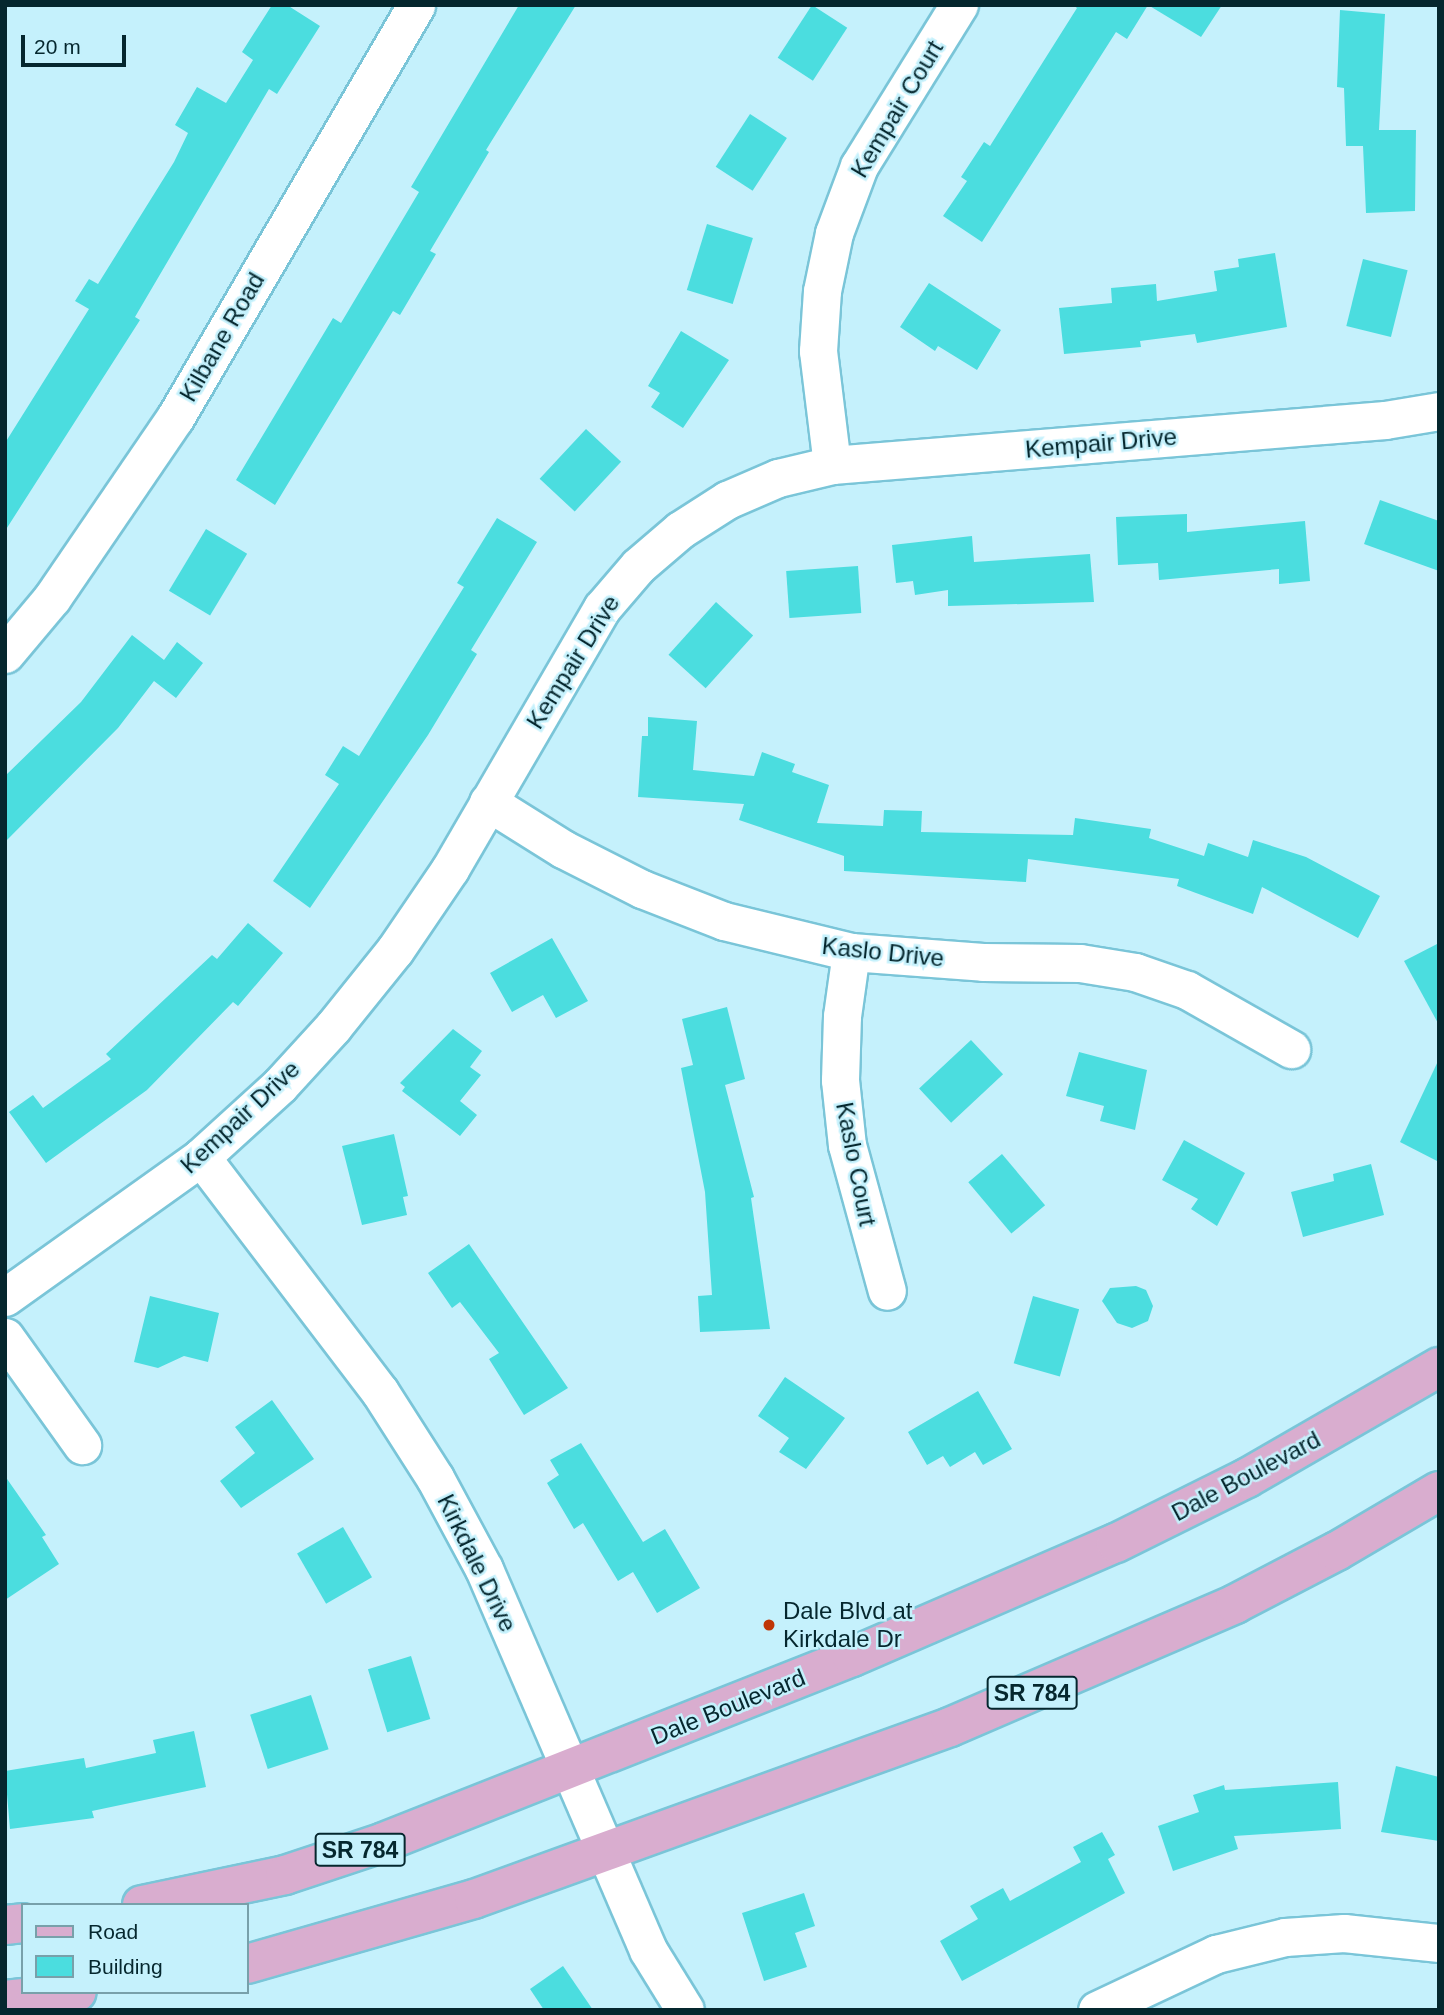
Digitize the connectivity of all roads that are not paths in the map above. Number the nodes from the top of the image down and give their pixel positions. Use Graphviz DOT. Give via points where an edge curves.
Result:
graph roads {
  1 [pos="416,5"];
  2 [pos="959,5"];
  3 [pos="1439,411"];
  4 [pos="832,465"];
  5 [pos="5,654"];
  6 [pos="488,802"];
  7 [pos="851,951"];
  8 [pos="1291,1049"];
  9 [pos="201,1157"];
  10 [pos="887,1292"];
  11 [pos="5,1297"];
  12 [pos="5,1337"];
  13 [pos="1439,1367"];
  14 [pos="82,1445"];
  15 [pos="1439,1491"];
  16 [pos="571,1770"];
  17 [pos="606,1854"];
  18 [pos="152,1903"];
  19 [pos="1439,1944"];
  20 [pos="248,1964"];
  21 [pos="59,1994"];
  22 [pos="5,2000"];
  23 [pos="684,2010"];
  24 [pos="1097,2010"];
  1 -- 5 [label="street, Kilbane Road" via="175,418 52,598"];
  2 -- 4 [label="street, Kempair Court" via="859,166 834,233 822,292 818,351"];
  3 -- 4 [label="street, Kempair Drive" via="1385,420"];
  4 -- 6 [label="street, Kempair Drive" via="778,478 727,500 680,530 638,566 583,636"];
  6 -- 7 [label="street, Kaslo Drive" via="563,849 642,888 724,921"];
  6 -- 9 [label="street, Kempair Drive" via="409,930 333,1027"];
  7 -- 8 [label="street, Kaslo Drive" via="983,962 1080,963 1135,972 1187,990"];
  7 -- 10 [label="street, Kaslo Court" via="840,1080 847,1145"];
  9 -- 11 [label="street, Kempair Drive"];
  9 -- 16 [label="street, Kirkdale Drive" via="380,1392 435,1478 484,1569"];
  12 -- 14 [label="street"];
  13 -- 16 [label="main road, Dale Boulevard / SR 784" via="1247,1478 1116,1543 852,1657"];
  15 -- 17 [label="main road, SR 784" via="1326,1557 1106,1663 950,1727"];
  16 -- 17 [label="street, Kirkdale Drive"];
  16 -- 18 [label="main road, Dale Boulevard / SR 784" via="285,1875"];
  17 -- 20 [label="main road, SR 784" via="461,1903"];
  17 -- 23 [label="street, Kirkdale Drive" via="648,1950"];
  19 -- 24 [label="street" via="1345,1933 1285,1937 1216,1954"];
  21 -- 22 [label="main road"];
}
